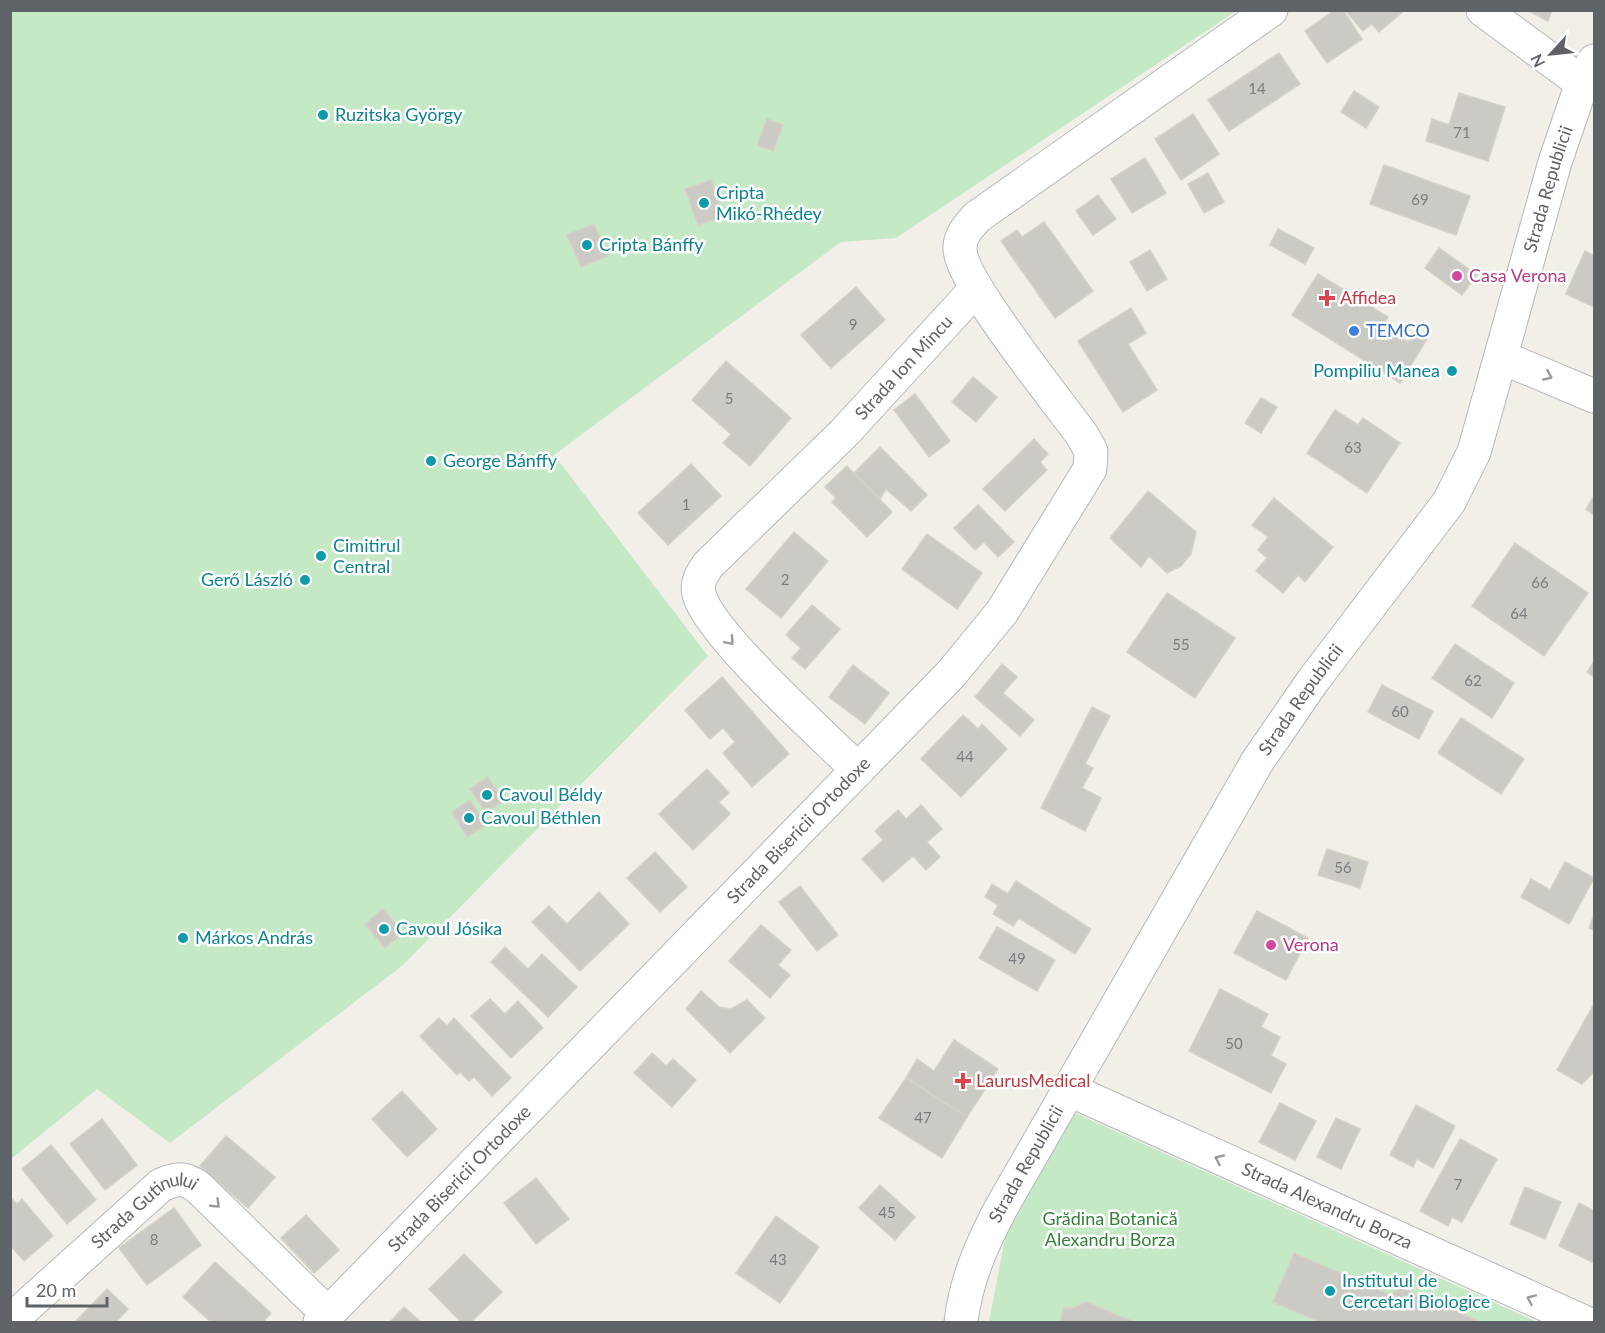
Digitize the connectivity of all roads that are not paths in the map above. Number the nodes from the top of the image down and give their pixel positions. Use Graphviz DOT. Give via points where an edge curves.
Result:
graph roads {
  1 [pos="1271,10"];
  2 [pos="1483,10"];
  3 [pos="1588,72"];
  4 [pos="976,289"];
  5 [pos="1501,357"];
  6 [pos="1594,396"];
  7 [pos="858,770"];
  8 [pos="1070,1090"];
  9 [pos="324,1318"];
  10 [pos="10,1321"];
  11 [pos="962,1323"];
  12 [pos="1584,1323"];
  1 -- 4 [label="street" via="977,217 964,232 960,248"];
  2 -- 3 [label="street"];
  3 -- 5 [label="street, Strada Republicii" via="1555,162"];
  4 -- 7 [label="street, Strada Bisericii Ortodoxe" via="1082,435 1091,451 1092,463 1002,612 977,644"];
  4 -- 7 [label="street, Strada Ion Mincu, one-way" via="844,434 699,578 699,592 711,617 737,649"];
  5 -- 6 [label="street, one-way"];
  5 -- 8 [label="street, Strada Republicii" via="1474,452 1458,485 1257,762"];
  7 -- 9 [label="street, Strada Bisericii Ortodoxe"];
  8 -- 11 [label="street, Strada Republicii" via="983,1243 966,1292"];
  12 -- 8 [label="street, Strada Alexandru Borza, one-way"];
  10 -- 9 [label="street, Strada Gutinului, one-way" via="161,1185 177,1178 199,1188"];
}
